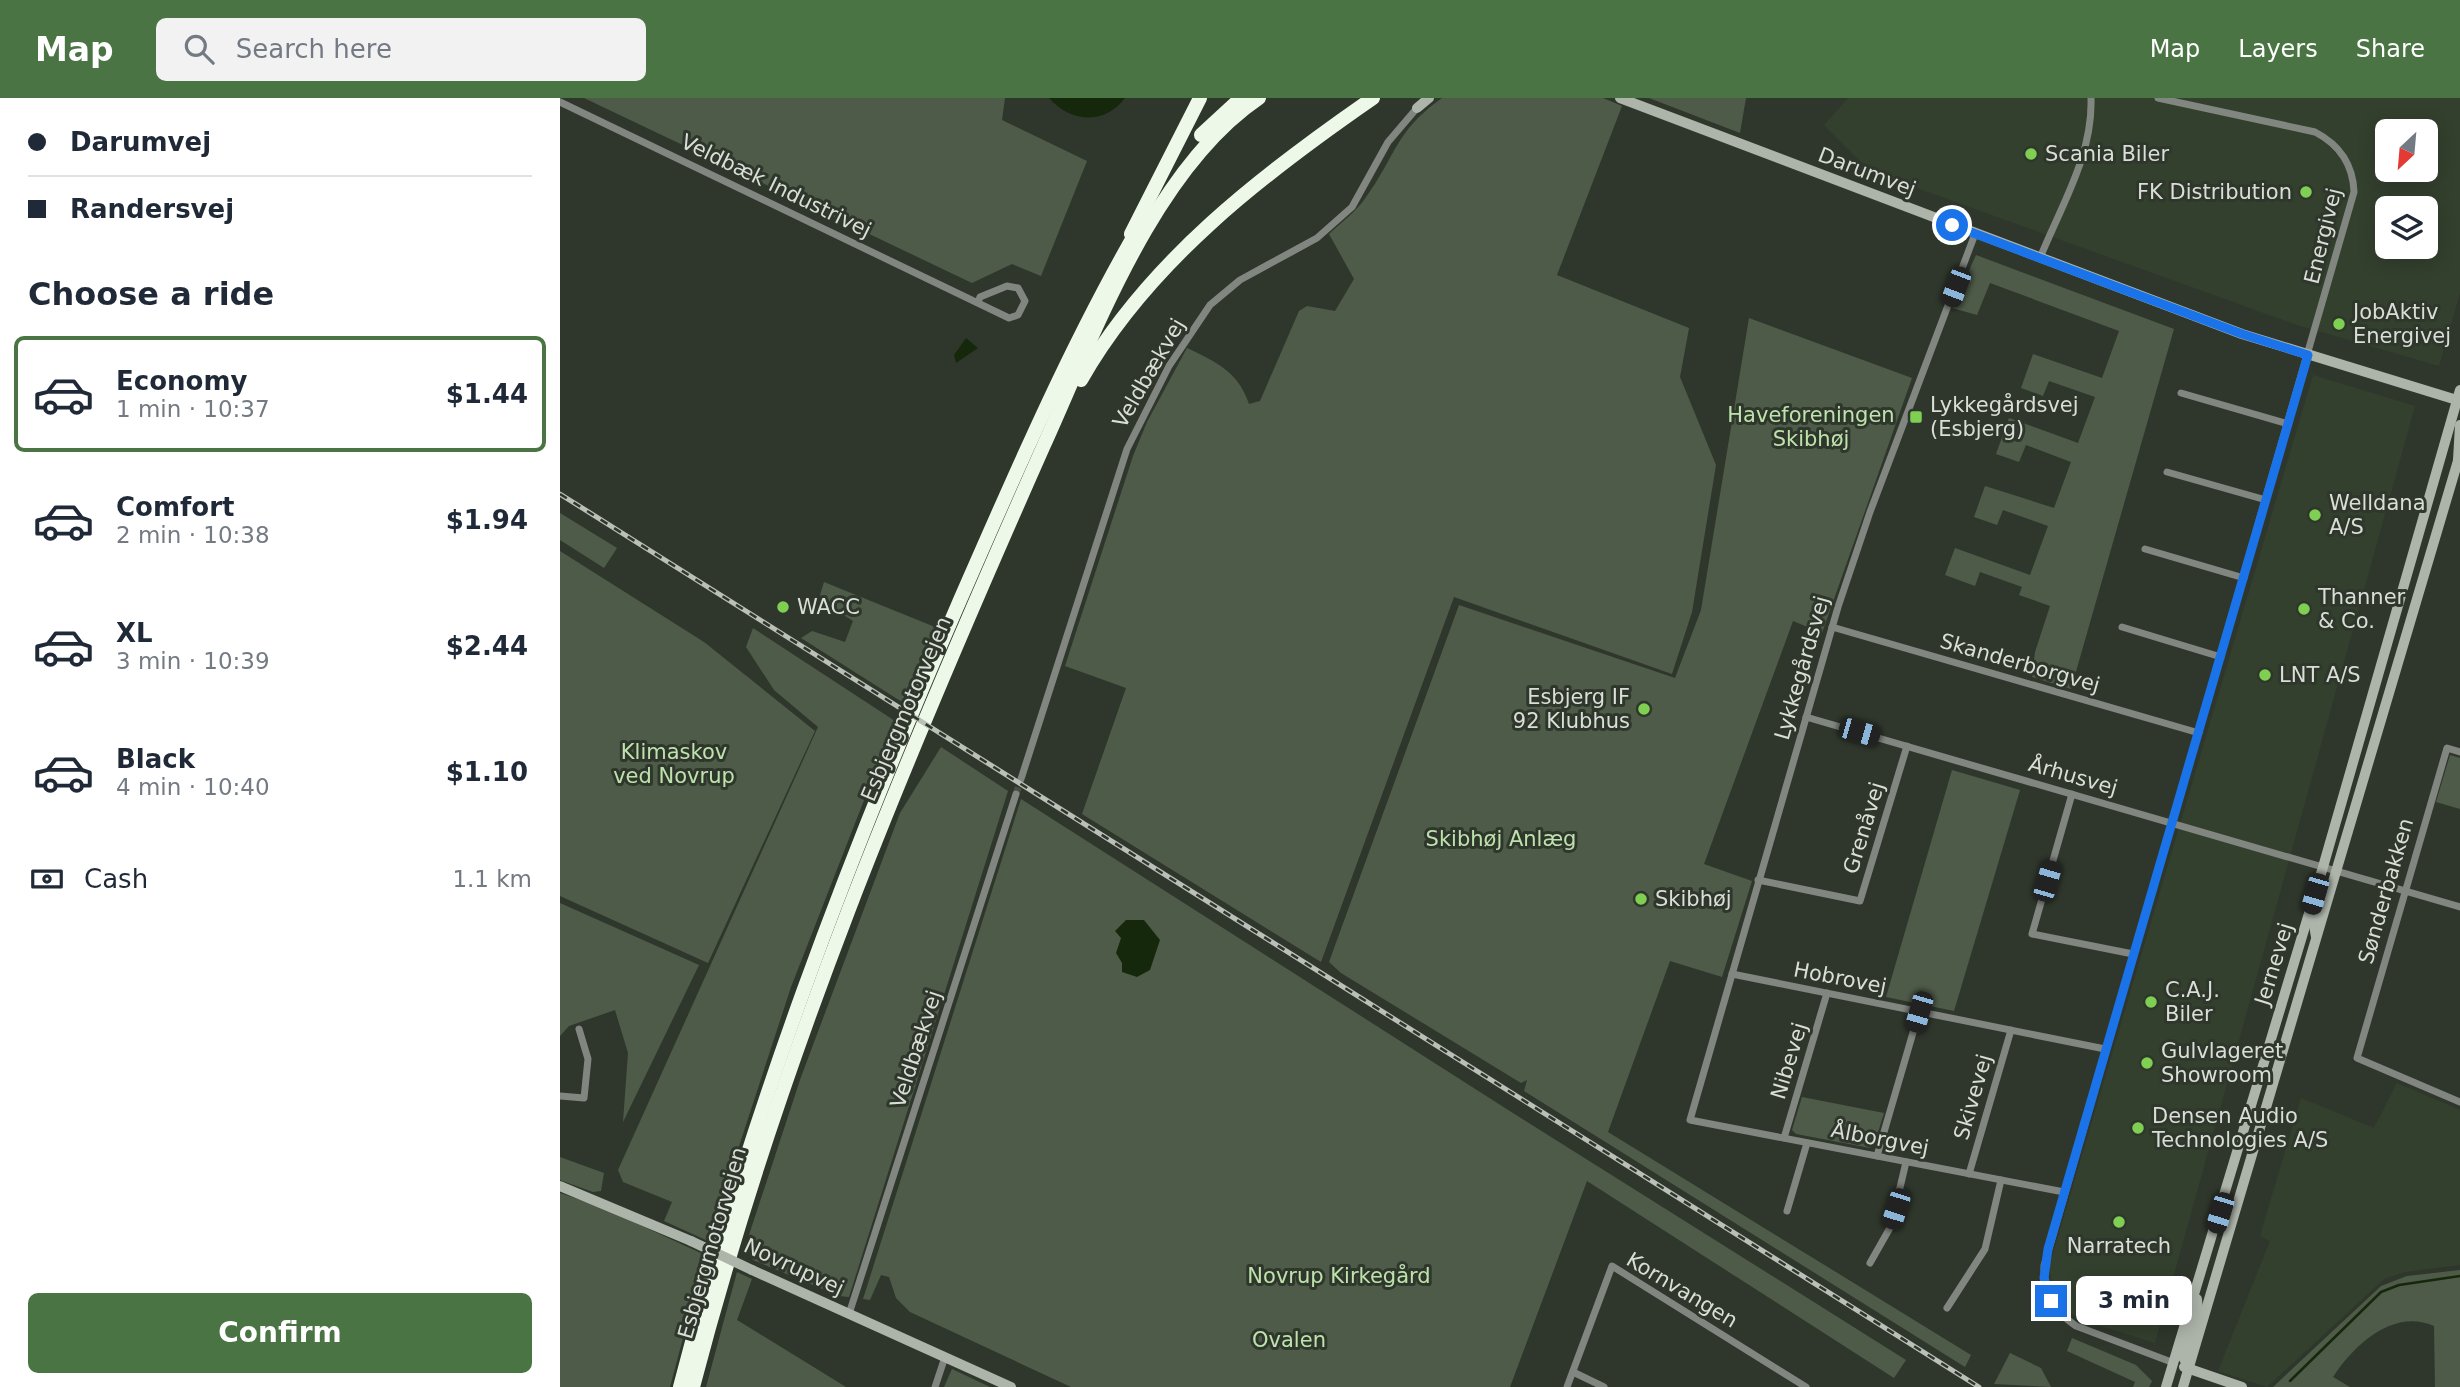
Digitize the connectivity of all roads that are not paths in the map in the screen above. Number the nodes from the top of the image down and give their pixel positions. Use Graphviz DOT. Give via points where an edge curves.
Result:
graph roads {
  1 [pos="1200,98"];
  2 [pos="1241,98"];
  3 [pos="1259,98"];
  4 [pos="1373,98"];
  5 [pos="1429,98"];
  6 [pos="1620,98"];
  7 [pos="2091,98"];
  8 [pos="2158,98"];
  9 [pos="560,102"];
  10 [pos="1417,108"];
  11 [pos="1975,234"];
  12 [pos="2040,258"];
  13 [pos="1114,270"];
  14 [pos="978,302"];
  15 [pos="2308,355"];
  16 [pos="2181,393"];
  17 [pos="2459,399"];
  18 [pos="2288,424"];
  19 [pos="2460,425"];
  20 [pos="1044,446"];
  21 [pos="2459,457"];
  22 [pos="2167,472"];
  23 [pos="2266,500"];
  24 [pos="2145,549"];
  25 [pos="2244,578"];
  26 [pos="2122,626"];
  27 [pos="1832,627"];
  28 [pos="2221,657"];
  29 [pos="1806,717"];
  30 [pos="2199,733"];
  31 [pos="1906,746"];
  32 [pos="2460,752"];
  33 [pos="1020,779"];
  34 [pos="1016,794"];
  35 [pos="2072,794"];
  36 [pos="2172,824"];
  37 [pos="2330,870"];
  38 [pos="1758,880"];
  39 [pos="2404,891"];
  40 [pos="2460,907"];
  41 [pos="2133,954"];
  42 [pos="1732,974"];
  43 [pos="1827,993"];
  44 [pos="1919,1012"];
  45 [pos="579,1029"];
  46 [pos="2011,1030"];
  47 [pos="2105,1049"];
  48 [pos="560,1096"];
  49 [pos="2460,1102"];
  50 [pos="1690,1120"];
  51 [pos="1784,1138"];
  52 [pos="1807,1143"];
  53 [pos="1877,1156"];
  54 [pos="1906,1162"];
  55 [pos="1969,1174"];
  56 [pos="2001,1180"];
  57 [pos="560,1186"];
  58 [pos="2064,1192"];
  59 [pos="1787,1211"];
  60 [pos="1870,1263"];
  61 [pos="2196,1292"];
  62 [pos="1947,1308"];
  63 [pos="849,1314"];
  64 [pos="946,1357"];
  65 [pos="2175,1364"];
  66 [pos="2190,1369"];
  67 [pos="1573,1372"];
  68 [pos="680,1387"];
  69 [pos="693,1387"];
  70 [pos="936,1387"];
  71 [pos="1011,1387"];
  72 [pos="1567,1387"];
  73 [pos="1604,1387"];
  74 [pos="1806,1387"];
  75 [pos="2166,1387"];
  76 [pos="2176,1387"];
  77 [pos="2183,1387"];
  78 [pos="2242,1387"];
  1 -- 13 [label="highway"];
  2 -- 13 [label="highway, Esbjergmotorvejen" via="1195,141"];
  3 -- 20 [label="highway, Esbjergmotorvejen" via="1204,146 1177,181 1125,273"];
  4 -- 20 [label="highway" via="1251,191 1153,282 1098,352"];
  5 -- 10 [label="main road"];
  6 -- 11 [label="main road, Darumvej"];
  7 -- 12 [label="street" via="2092,123 2083,158"];
  8 -- 15 [label="street, Energivej" via="2315,132 2333,143 2347,160 2354,181 2353,204"];
  9 -- 14 [label="street, Veldbæk Industrivej"];
  10 -- 33 [label="street, Veldbækvej" via="1388,142 1352,207 1317,238 1240,280 1210,305 1169,366 1127,449"];
  11 -- 12 [label="main road, Darumvej"];
  11 -- 27 [label="street, Lykkegårdsvej" via="1866,523"];
  12 -- 15 [label="main road, Darumvej"];
  13 -- 68 [label="highway, Esbjergmotorvejen" via="991,530 850,864 749,1144"];
  14 -- 14 [label="street, Veldbæk Industrivej" via="1007,286 1018,288 1025,301 1013,318"];
  15 -- 17 [label="main road, Darumvej"];
  15 -- 18 [label="street, Energivej"];
  16 -- 18 [label="street"];
  17 -- 37 [label="main road, Jernevej" via="2341,804"];
  18 -- 23 [label="street, Energivej"];
  19 -- 21 [label="main road, Jernevej"];
  20 -- 69 [label="highway, Esbjergmotorvejen" via="953,648 787,1072 719,1287"];
  21 -- 37 [label="main road, Jernevej"];
  22 -- 23 [label="street"];
  23 -- 25 [label="street, Energivej"];
  24 -- 25 [label="street"];
  25 -- 28 [label="street, Energivej"];
  26 -- 28 [label="street"];
  27 -- 29 [label="street, Lykkegårdsvej"];
  27 -- 30 [label="street, Skanderborgvej"];
  28 -- 30 [label="street, Energivej"];
  29 -- 31 [label="street, Århusvej"];
  29 -- 38 [label="street, Lykkegårdsvej"];
  30 -- 36 [label="street, Energivej"];
  31 -- 35 [label="street, Århusvej"];
  31 -- 38 [label="street, Grenåvej" via="1860,901"];
  32 -- 39 [label="street, Sønderbakken" via="2447,748"];
  34 -- 63 [label="street, Veldbækvej"];
  35 -- 36 [label="street, Århusvej"];
  35 -- 41 [label="street" via="2032,933"];
  36 -- 37 [label="street, Århusvej"];
  36 -- 41 [label="street, Energivej"];
  37 -- 39 [label="street, Århusvej"];
  37 -- 61 [label="main road, Jernevej"];
  37 -- 66 [label="main road, Jernevej" via="2314,925 2317,943"];
  38 -- 42 [label="street, Lykkegårdsvej"];
  39 -- 40 [label="street, Århusvej"];
  39 -- 49 [label="street, Sønderbakken" via="2357,1058"];
  41 -- 47 [label="street, Energivej"];
  42 -- 43 [label="street, Hobrovej"];
  42 -- 50 [label="street, Lykkegårdsvej"];
  43 -- 44 [label="street, Hobrovej"];
  43 -- 51 [label="street, Nibevej"];
  44 -- 46 [label="street, Hobrovej"];
  44 -- 53 [label="street"];
  45 -- 48 [label="street" via="588,1059 584,1098"];
  46 -- 47 [label="street, Hobrovej"];
  46 -- 55 [label="street, Skivevej"];
  47 -- 58 [label="street, Energivej"];
  50 -- 51 [label="street, Ålborgvej"];
  51 -- 52 [label="street, Ålborgvej"];
  52 -- 53 [label="street, Ålborgvej"];
  52 -- 59 [label="street"];
  53 -- 54 [label="street, Ålborgvej"];
  54 -- 55 [label="street, Ålborgvej"];
  54 -- 60 [label="street" via="1891,1226"];
  55 -- 56 [label="street, Ålborgvej"];
  56 -- 58 [label="street, Ålborgvej"];
  56 -- 62 [label="street" via="1985,1249"];
  57 -- 63 [label="main road, Novrupvej, bridge"];
  58 -- 65 [label="street, Energivej" via="2044,1266 2051,1301 2076,1326"];
  61 -- 65 [label="main road, Jernevej"];
  61 -- 66 [label="main road" via="2198,1313 2184,1359"];
  63 -- 64 [label="main road, Novrupvej"];
  64 -- 70 [label="street"];
  64 -- 71 [label="main road, Novrupvej"];
  65 -- 66 [label="main road"];
  65 -- 75 [label="main road, Jernevej"];
  65 -- 76 [label="main road" via="2180,1376"];
  66 -- 77 [label="main road, Jernevej"];
  66 -- 78 [label="main road"];
  67 -- 72 [label="street, Kornvangen"];
  67 -- 73 [label="street"];
  67 -- 74 [label="street, Kornvangen" via="1612,1266"];
}
